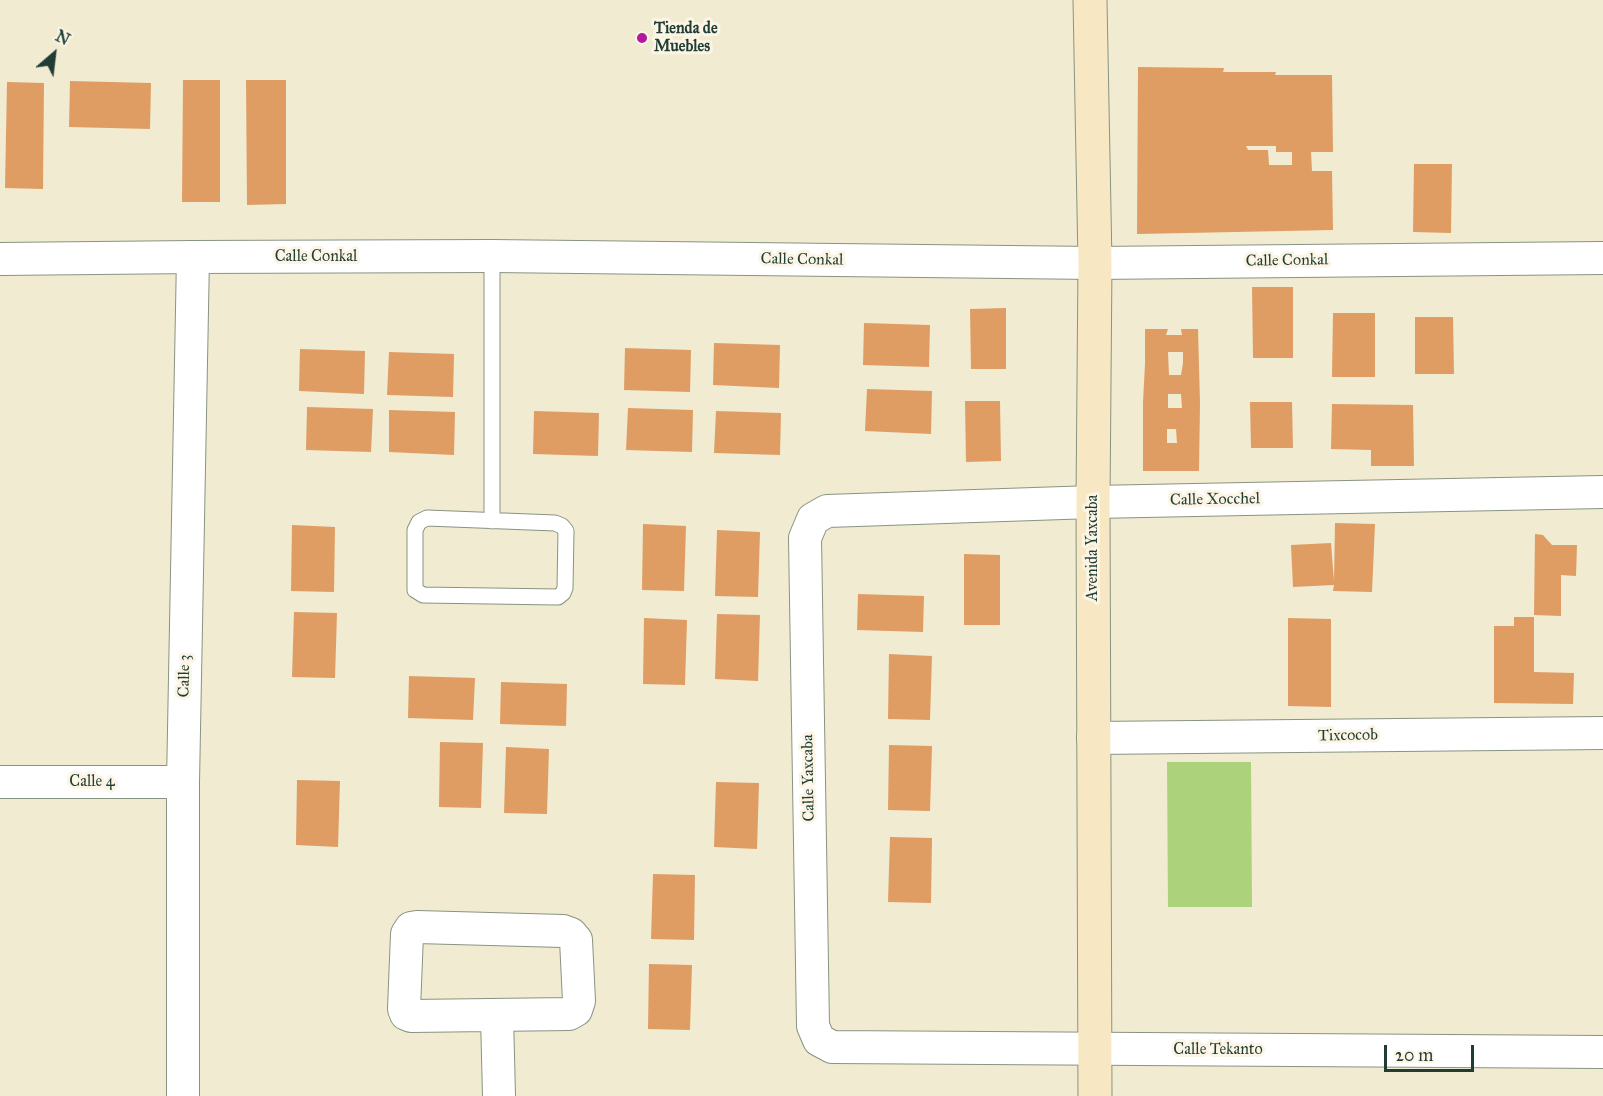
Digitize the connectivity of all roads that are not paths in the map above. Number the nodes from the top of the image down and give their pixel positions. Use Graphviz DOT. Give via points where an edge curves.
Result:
graph roads {
  1 [pos="1090,0"];
  2 [pos="492,256"];
  3 [pos="193,257"];
  4 [pos="1603,258"];
  5 [pos="0,259"];
  6 [pos="1095,263"];
  7 [pos="1603,492"];
  8 [pos="1093,502"];
  9 [pos="827,511"];
  10 [pos="492,521"];
  11 [pos="1603,733"];
  12 [pos="1093,738"];
  13 [pos="0,782"];
  14 [pos="183,782"];
  15 [pos="497,1016"];
  16 [pos="832,1047"];
  17 [pos="1094,1049"];
  18 [pos="1603,1052"];
  19 [pos="183,1096"];
  20 [pos="499,1096"];
  21 [pos="1095,1096"];
  1 -- 6 [label="street, Avenida Yaxcaba"];
  2 -- 3 [label="street, Calle Conkal"];
  2 -- 6 [label="street, Calle Conkal"];
  2 -- 10 [label="lane"];
  3 -- 5 [label="street, Calle Conkal"];
  3 -- 14 [label="street, Calle 3"];
  4 -- 6 [label="street, Calle Conkal"];
  6 -- 8 [label="street, Avenida Yaxcaba"];
  7 -- 8 [label="street, Calle Xocchel"];
  8 -- 9 [label="street, Calle Xocchel"];
  8 -- 12 [label="street, Avenida Yaxcaba"];
  9 -- 16 [label="street, Calle Yaxcaba" via="813,519 805,538 813,1026 819,1040"];
  10 -- 10 [label="lane" via="555,524 567,531 563,593 558,597 418,593 415,530 419,522 427,518"];
  11 -- 12 [label="street, Tixcocob"];
  12 -- 17 [label="street, Avenida Yaxcaba"];
  13 -- 14 [label="street, Calle 4"];
  14 -- 19 [label="street, Calle 3"];
  15 -- 15 [label="street" via="569,1014 576,1010 576,940 571,934 411,928 407,934 406,1014"];
  15 -- 20 [label="street"];
  16 -- 17 [label="street, Calle Tekanto"];
  17 -- 18 [label="street, Calle Tekanto"];
  17 -- 21 [label="street, Avenida Yaxcaba"];
}
